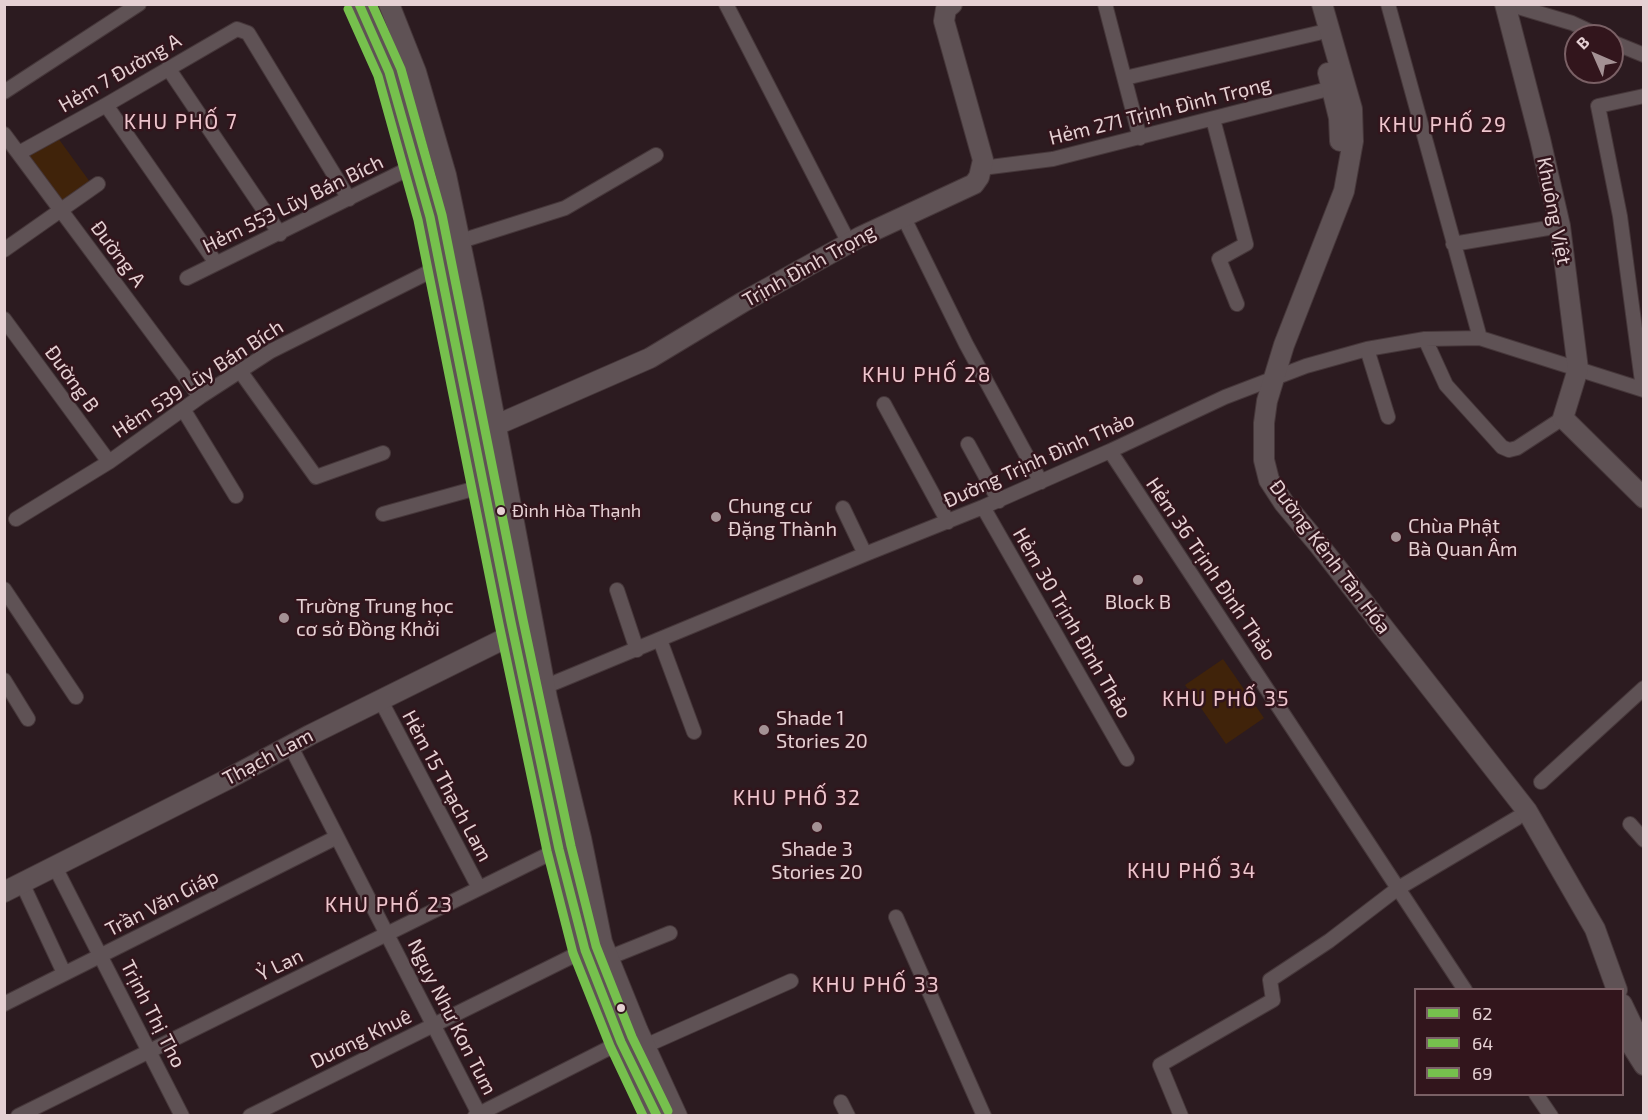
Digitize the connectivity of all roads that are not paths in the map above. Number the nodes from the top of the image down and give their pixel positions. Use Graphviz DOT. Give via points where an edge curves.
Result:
graph roads {
  1 [pos="139,4"];
  2 [pos="359,4"];
  3 [pos="389,4"];
  4 [pos="726,4"];
  5 [pos="1105,4"];
  6 [pos="1310,4"];
  7 [pos="1322,4"];
  8 [pos="1388,4"];
  9 [pos="1507,4"];
  10 [pos="946,6"];
  11 [pos="1574,24"];
  12 [pos="1318,33"];
  13 [pos="1624,47"];
  14 [pos="1644,55"];
  15 [pos="168,68"];
  16 [pos="1125,78"];
  17 [pos="1339,87"];
  18 [pos="4,92"];
  19 [pos="1644,96"];
  20 [pos="106,105"];
  21 [pos="1213,119"];
  22 [pos="4,134"];
  23 [pos="1140,138"];
  24 [pos="19,153"];
  25 [pos="656,155"];
  26 [pos="416,165"];
  27 [pos="982,168"];
  28 [pos="98,184"];
  29 [pos="349,199"];
  30 [pos="61,210"];
  31 [pos="903,216"];
  32 [pos="1560,226"];
  33 [pos="280,234"];
  34 [pos="461,241"];
  35 [pos="849,243"];
  36 [pos="1453,244"];
  37 [pos="4,250"];
  38 [pos="216,263"];
  39 [pos="439,267"];
  40 [pos="187,278"];
  41 [pos="1237,304"];
  42 [pos="4,319"];
  43 [pos="1480,338"];
  44 [pos="1425,339"];
  45 [pos="1367,349"];
  46 [pos="1578,369"];
  47 [pos="240,371"];
  48 [pos="1267,381"];
  49 [pos="1643,389"];
  50 [pos="200,397"];
  51 [pos="884,404"];
  52 [pos="183,409"];
  53 [pos="1388,417"];
  54 [pos="1563,418"];
  55 [pos="496,426"];
  56 [pos="474,434"];
  57 [pos="968,444"];
  58 [pos="1110,451"];
  59 [pos="383,453"];
  60 [pos="109,462"];
  61 [pos="1041,482"];
  62 [pos="484,486"];
  63 [pos="236,496"];
  64 [pos="1644,498"];
  65 [pos="999,501"];
  66 [pos="983,507"];
  67 [pos="843,508"];
  68 [pos="383,514"];
  69 [pos="16,519"];
  70 [pos="948,522"];
  71 [pos="865,554"];
  72 [pos="4,589"];
  73 [pos="617,590"];
  74 [pos="532,625"];
  75 [pos="514,635"];
  76 [pos="660,640"];
  77 [pos="637,650"];
  78 [pos="4,680"];
  79 [pos="1644,688"];
  80 [pos="536,691"];
  81 [pos="76,697"];
  82 [pos="381,701"];
  83 [pos="28,719"];
  84 [pos="694,732"];
  85 [pos="290,745"];
  86 [pos="1127,759"];
  87 [pos="1541,782"];
  88 [pos="1511,802"];
  89 [pos="1630,824"];
  90 [pos="337,837"];
  91 [pos="1644,840"];
  92 [pos="559,849"];
  93 [pos="55,867"];
  94 [pos="13,887"];
  95 [pos="479,888"];
  96 [pos="1397,889"];
  97 [pos="896,917"];
  98 [pos="387,933"];
  99 [pos="670,933"];
  100 [pos="585,950"];
  101 [pos="101,956"];
  102 [pos="608,958"];
  103 [pos="64,973"];
  104 [pos="791,981"];
  105 [pos="1464,988"];
  106 [pos="1605,988"];
  107 [pos="1616,988"];
  108 [pos="4,1004"];
  109 [pos="1624,1006"];
  110 [pos="434,1025"];
  111 [pos="1624,1032"];
  112 [pos="621,1042"];
  113 [pos="1644,1044"];
  114 [pos="645,1046"];
  115 [pos="149,1051"];
  116 [pos="1644,1065"];
  117 [pos="1537,1096"];
  118 [pos="841,1102"];
  119 [pos="478,1115"];
  120 [pos="18,1116"];
  121 [pos="182,1116"];
  122 [pos="250,1116"];
  123 [pos="657,1116"];
  124 [pos="677,1116"];
  125 [pos="848,1116"];
  126 [pos="984,1116"];
  127 [pos="1181,1116"];
  128 [pos="1551,1116"];
  1 -- 18 [label="street"];
  2 -- 26 [label="street" via="389,72"];
  3 -- 34 [label="street" via="416,72 447,175"];
  4 -- 35 [label="street"];
  5 -- 16 [label="street"];
  6 -- 12 [label="street, Đường Kênh Tân Hóa"];
  7 -- 17 [label="street, Đường Kênh Tân Hóa"];
  8 -- 36 [label="street"];
  9 -- 11 [label="street"];
  9 -- 32 [label="street, Khuông Việt"];
  10 -- 27 [label="street" via="944,21 981,151"];
  12 -- 16 [label="street"];
  12 -- 17 [label="street, Đường Kênh Tân Hóa"];
  13 -- 14 [label="street"];
  15 -- 20 [label="street, Hẻm 7 Đường A"];
  15 -- 29 [label="street, Hẻm 7 Đường A" via="237,29 248,33"];
  15 -- 33 [label="street"];
  16 -- 23 [label="street"];
  17 -- 21 [label="street, Hẻm 271 Trịnh Đình Trọng"];
  17 -- 48 [label="street, Đường Kênh Tân Hóa" via="1340,146 1333,182"];
  19 -- 49 [label="street" via="1598,106 1620,216"];
  20 -- 24 [label="street, Hẻm 7 Đường A"];
  20 -- 38 [label="street"];
  21 -- 23 [label="street, Hẻm 271 Trịnh Đình Trọng"];
  21 -- 41 [label="street" via="1246,244 1220,259"];
  22 -- 24 [label="street, Đường A"];
  23 -- 27 [label="street, Hẻm 271 Trịnh Đình Trọng" via="1053,159"];
  24 -- 30 [label="street, Đường A"];
  25 -- 34 [label="street" via="565,208"];
  26 -- 29 [label="street, Hẻm 553 Lũy Bán Bích"];
  26 -- 39 [label="street"];
  27 -- 31 [label="street, Trịnh Đình Trọng" via="969,187"];
  28 -- 30 [label="street"];
  29 -- 33 [label="street, Hẻm 553 Lũy Bán Bích"];
  30 -- 37 [label="street"];
  30 -- 50 [label="street, Đường A"];
  31 -- 35 [label="street, Trịnh Đình Trọng"];
  31 -- 61 [label="street" via="966,344"];
  32 -- 36 [label="street"];
  32 -- 46 [label="street, Khuông Việt"];
  33 -- 38 [label="street, Hẻm 553 Lũy Bán Bích"];
  34 -- 55 [label="street"];
  35 -- 55 [label="street, Trịnh Đình Trọng" via="650,358"];
  36 -- 43 [label="street"];
  38 -- 40 [label="street, Hẻm 553 Lũy Bán Bích"];
  39 -- 47 [label="street, Hẻm 539 Lũy Bán Bích" via="271,351"];
  39 -- 56 [label="street"];
  42 -- 60 [label="street, Đường B"];
  43 -- 44 [label="street, Đường Trịnh Đình Thảo"];
  43 -- 46 [label="street, Đường Trịnh Đình Thảo"];
  44 -- 45 [label="street, Đường Trịnh Đình Thảo"];
  44 -- 54 [label="street" via="1446,385 1502,447 1517,448"];
  45 -- 48 [label="street, Đường Trịnh Đình Thảo"];
  45 -- 53 [label="street"];
  46 -- 49 [label="street, Đường Trịnh Đình Thảo"];
  46 -- 54 [label="street, Khuông Việt"];
  47 -- 50 [label="street, Hẻm 539 Lũy Bán Bích"];
  47 -- 59 [label="street" via="313,476 319,478"];
  48 -- 58 [label="street, Đường Trịnh Đình Thảo"];
  48 -- 88 [label="street, Đường Kênh Tân Hóa" via="1252,421 1252,460 1259,485 1275,510"];
  50 -- 52 [label="street, Hẻm 539 Lũy Bán Bích"];
  51 -- 70 [label="street"];
  52 -- 60 [label="street, Hẻm 539 Lũy Bán Bích"];
  52 -- 63 [label="street"];
  54 -- 64 [label="street"];
  55 -- 56 [label="street, Trịnh Đình Trọng"];
  55 -- 74 [label="street"];
  56 -- 62 [label="street"];
  57 -- 65 [label="street"];
  58 -- 61 [label="street, Đường Trịnh Đình Thảo"];
  58 -- 96 [label="street, Hẻm 36 Trịnh Đình Thảo"];
  60 -- 69 [label="street, Hẻm 539 Lũy Bán Bích"];
  61 -- 65 [label="street, Đường Trịnh Đình Thảo"];
  62 -- 68 [label="street"];
  62 -- 75 [label="street"];
  65 -- 66 [label="street, Đường Trịnh Đình Thảo"];
  66 -- 70 [label="street, Đường Trịnh Đình Thảo"];
  66 -- 86 [label="street, Hẻm 30 Trịnh Đình Thảo"];
  67 -- 71 [label="street"];
  70 -- 71 [label="street, Đường Trịnh Đình Thảo"];
  71 -- 76 [label="street, Đường Trịnh Đình Thảo"];
  72 -- 81 [label="street"];
  73 -- 77 [label="street"];
  74 -- 75 [label="street, Thạch Lam"];
  74 -- 80 [label="street"];
  75 -- 80 [label="street"];
  75 -- 82 [label="street, Thạch Lam"];
  76 -- 77 [label="street, Đường Trịnh Đình Thảo"];
  76 -- 84 [label="street"];
  77 -- 80 [label="street, Đường Trịnh Đình Thảo"];
  78 -- 83 [label="street"];
  79 -- 87 [label="street"];
  80 -- 92 [label="street"];
  80 -- 102 [label="street" via="581,838"];
  82 -- 85 [label="street, Thạch Lam"];
  82 -- 95 [label="street, Hẻm 15 Thạch Lam"];
  85 -- 90 [label="street, Ngụy Như Kon Tum"];
  85 -- 93 [label="street, Thạch Lam"];
  88 -- 96 [label="street"];
  88 -- 106 [label="street, Đường Kênh Tân Hóa" via="1582,926"];
  88 -- 107 [label="street, Đường Kênh Tân Hóa" via="1527,811 1582,905"];
  89 -- 91 [label="street"];
  90 -- 98 [label="street, Ngụy Như Kon Tum"];
  90 -- 101 [label="street, Trần Văn Giáp"];
  92 -- 95 [label="street, Ỷ Lan"];
  92 -- 100 [label="street"];
  93 -- 94 [label="street, Thạch Lam"];
  93 -- 101 [label="street, Trịnh Thị Tho"];
  94 -- 103 [label="street"];
  95 -- 98 [label="street, Ỷ Lan"];
  96 -- 105 [label="street, Hẻm 36 Trịnh Đình Thảo"];
  96 -- 127 [label="street" via="1270,980 1273,1000 1160,1065"];
  97 -- 126 [label="street"];
  98 -- 110 [label="street, Ngụy Như Kon Tum"];
  98 -- 115 [label="street, Ỷ Lan"];
  99 -- 102 [label="street"];
  100 -- 110 [label="street, Dương Khuê"];
  100 -- 112 [label="street"];
  101 -- 103 [label="street, Trần Văn Giáp"];
  101 -- 115 [label="street, Trịnh Thị Tho"];
  102 -- 114 [label="street"];
  103 -- 108 [label="street, Trần Văn Giáp"];
  104 -- 114 [label="street"];
  109 -- 113 [label="street"];
  110 -- 119 [label="street, Ngụy Như Kon Tum"];
  110 -- 122 [label="street, Dương Khuê"];
  111 -- 116 [label="street"];
  112 -- 119 [label="street"];
  112 -- 123 [label="street"];
  114 -- 124 [label="street"];
  115 -- 120 [label="street, Ỷ Lan"];
  115 -- 121 [label="street, Trịnh Thị Tho"];
  117 -- 128 [label="street"];
  118 -- 125 [label="street"];
}
